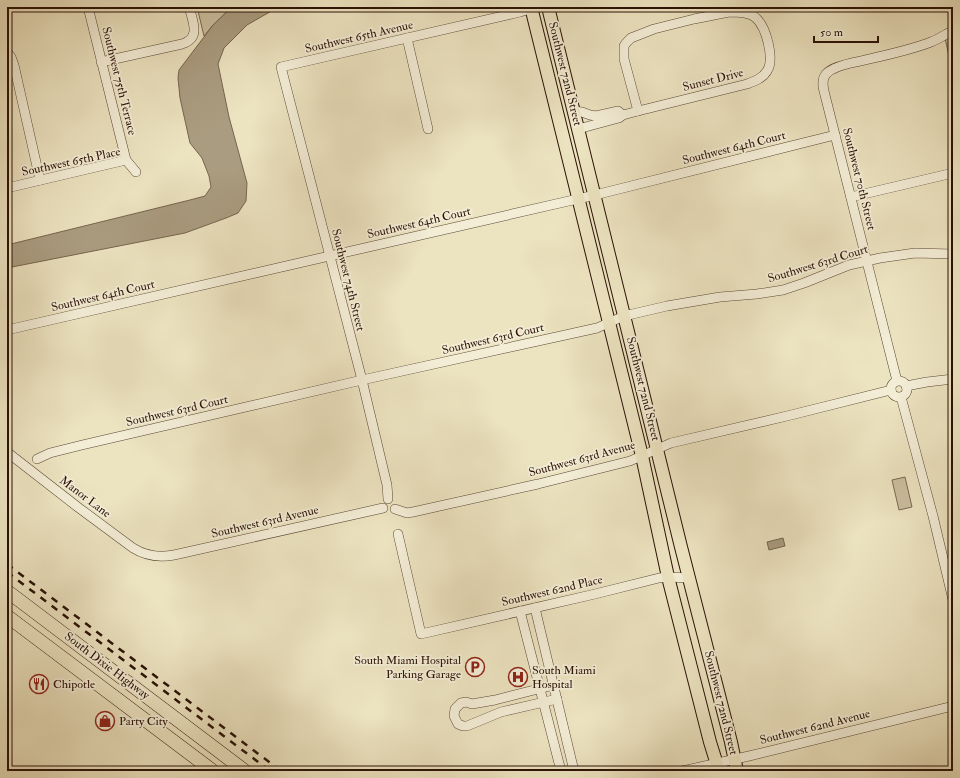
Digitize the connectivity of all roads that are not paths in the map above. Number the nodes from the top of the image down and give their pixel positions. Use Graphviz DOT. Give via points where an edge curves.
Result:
graph roads {
  1 [pos="88,7"];
  2 [pos="189,7"];
  3 [pos="548,7"];
  4 [pos="533,8"];
  5 [pos="953,31"];
  6 [pos="406,38"];
  7 [pos="7,52"];
  8 [pos="101,62"];
  9 [pos="281,67"];
  10 [pos="574,111"];
  11 [pos="638,111"];
  12 [pos="623,115"];
  13 [pos="428,129"];
  14 [pos="578,129"];
  15 [pos="835,135"];
  16 [pos="126,160"];
  17 [pos="136,172"];
  18 [pos="953,173"];
  19 [pos="40,180"];
  20 [pos="7,188"];
  21 [pos="595,195"];
  22 [pos="851,197"];
  23 [pos="578,199"];
  24 [pos="953,254"];
  25 [pos="330,256"];
  26 [pos="867,261"];
  27 [pos="624,316"];
  28 [pos="609,322"];
  29 [pos="7,330"];
  30 [pos="362,380"];
  31 [pos="953,380"];
  32 [pos="897,381"];
  33 [pos="906,386"];
  34 [pos="891,390"];
  35 [pos="901,397"];
  36 [pos="658,449"];
  37 [pos="7,452"];
  38 [pos="642,456"];
  39 [pos="37,459"];
  40 [pos="388,499"];
  41 [pos="383,508"];
  42 [pos="395,509"];
  43 [pos="398,534"];
  44 [pos="152,556"];
  45 [pos="949,564"];
  46 [pos="668,577"];
  47 [pos="689,578"];
  48 [pos="7,591"];
  49 [pos="953,600"];
  50 [pos="535,608"];
  51 [pos="520,611"];
  52 [pos="7,616"];
  53 [pos="554,685"];
  54 [pos="540,688"];
  55 [pos="557,699"];
  56 [pos="544,702"];
  57 [pos="472,704"];
  58 [pos="953,706"];
  59 [pos="474,722"];
  60 [pos="734,759"];
  61 [pos="718,767"];
  62 [pos="213,771"];
  63 [pos="245,771"];
  64 [pos="561,771"];
  65 [pos="574,771"];
  66 [pos="682,771"];
  67 [pos="737,771"];
  1 -- 8 [label="street, Southwest 75th Terrace"];
  2 -- 8 [label="street" via="194,34 187,42"];
  3 -- 10 [label="main road, Southwest 72nd Street"];
  4 -- 6 [label="street, Southwest 65th Avenue"];
  4 -- 23 [label="main road, Southwest 72nd Street"];
  5 -- 15 [label="street, Southwest 70th Street" via="907,50 830,70 824,76 823,84"];
  6 -- 9 [label="street, Southwest 65th Avenue"];
  6 -- 13 [label="street"];
  7 -- 19 [label="street" via="14,65"];
  8 -- 16 [label="street, Southwest 75th Terrace"];
  9 -- 25 [label="street, Southwest 74th Street"];
  10 -- 12 [label="street" via="599,116 618,111"];
  10 -- 14 [label="main road, Southwest 72nd Street"];
  11 -- 11 [label="street, Sunset Drive" via="623,52 624,46 631,38 654,29 721,13 744,13 756,19 767,39 770,62 767,71 758,80"];
  11 -- 12 [label="street, Sunset Drive"];
  12 -- 14 [label="street"];
  14 -- 21 [label="main road, Southwest 72nd Street"];
  15 -- 21 [label="street, Southwest 64th Court"];
  15 -- 22 [label="street, Southwest 70th Street"];
  16 -- 17 [label="street, Southwest 65th Place"];
  16 -- 19 [label="street, Southwest 65th Place"];
  18 -- 22 [label="street"];
  19 -- 20 [label="street, Southwest 65th Place"];
  21 -- 23 [label="street, Southwest 64th Court"];
  21 -- 27 [label="main road, Southwest 72nd Street"];
  22 -- 26 [label="street, Southwest 70th Street"];
  23 -- 25 [label="street, Southwest 64th Court"];
  23 -- 28 [label="main road, Southwest 72nd Street"];
  24 -- 26 [label="street, Southwest 63rd Court" via="915,253"];
  25 -- 29 [label="street, Southwest 64th Court"];
  25 -- 30 [label="street, Southwest 74th Street"];
  26 -- 27 [label="street, Southwest 63rd Court" via="849,265 783,290 690,301"];
  26 -- 32 [label="street, Southwest 70th Street"];
  27 -- 28 [label="street, Southwest 63rd Court"];
  27 -- 36 [label="main road, Southwest 72nd Street"];
  28 -- 30 [label="street, Southwest 63rd Court" via="597,328"];
  28 -- 38 [label="main road, Southwest 72nd Street"];
  30 -- 39 [label="street, Southwest 63rd Court" via="82,445"];
  30 -- 40 [label="street, Southwest 74th Street" via="387,485"];
  31 -- 33 [label="street"];
  32 -- 33 [label="street"];
  32 -- 34 [label="street"];
  33 -- 35 [label="street" via="906,392"];
  34 -- 35 [label="street" via="894,395"];
  34 -- 36 [label="street, Southwest 63rd Avenue"];
  35 -- 45 [label="street" via="933,516"];
  36 -- 38 [label="street, Southwest 63rd Avenue"];
  36 -- 47 [label="main road, Southwest 72nd Street"];
  37 -- 44 [label="street, Manor Lane" via="133,548"];
  38 -- 42 [label="street, Southwest 63rd Avenue" via="583,473 417,511 407,513"];
  38 -- 46 [label="main road, Southwest 72nd Street"];
  40 -- 41 [label="street" via="383,503"];
  40 -- 42 [label="street" via="394,502"];
  41 -- 42 [label="street, Southwest 63rd Avenue" via="389,513"];
  41 -- 44 [label="street, Southwest 63rd Avenue" via="174,555"];
  43 -- 51 [label="street, Southwest 62nd Place" via="421,634"];
  45 -- 49 [label="street"];
  46 -- 47 [label="street, Southwest 62nd Place"];
  46 -- 50 [label="street, Southwest 62nd Place"];
  46 -- 61 [label="main road, Southwest 72nd Street"];
  47 -- 60 [label="main road, Southwest 72nd Street"];
  48 -- 63 [label="highway, South Dixie Highway"];
  50 -- 51 [label="street, Southwest 62nd Place"];
  50 -- 53 [label="street"];
  51 -- 54 [label="street"];
  52 -- 62 [label="highway, South Dixie Highway"];
  53 -- 54 [label="street"];
  53 -- 55 [label="street"];
  54 -- 56 [label="street"];
  54 -- 57 [label="street"];
  55 -- 56 [label="street"];
  55 -- 65 [label="street"];
  56 -- 59 [label="street" via="501,712"];
  56 -- 64 [label="street"];
  57 -- 59 [label="street" via="478,714"];
  57 -- 59 [label="street" via="459,704 454,716 456,722 463,726 470,726"];
  58 -- 60 [label="street, Southwest 62nd Avenue"];
  60 -- 61 [label="street, Southwest 62nd Avenue"];
  60 -- 67 [label="main road, Southwest 72nd Street"];
  61 -- 66 [label="street, Southwest 62nd Avenue"];
}
